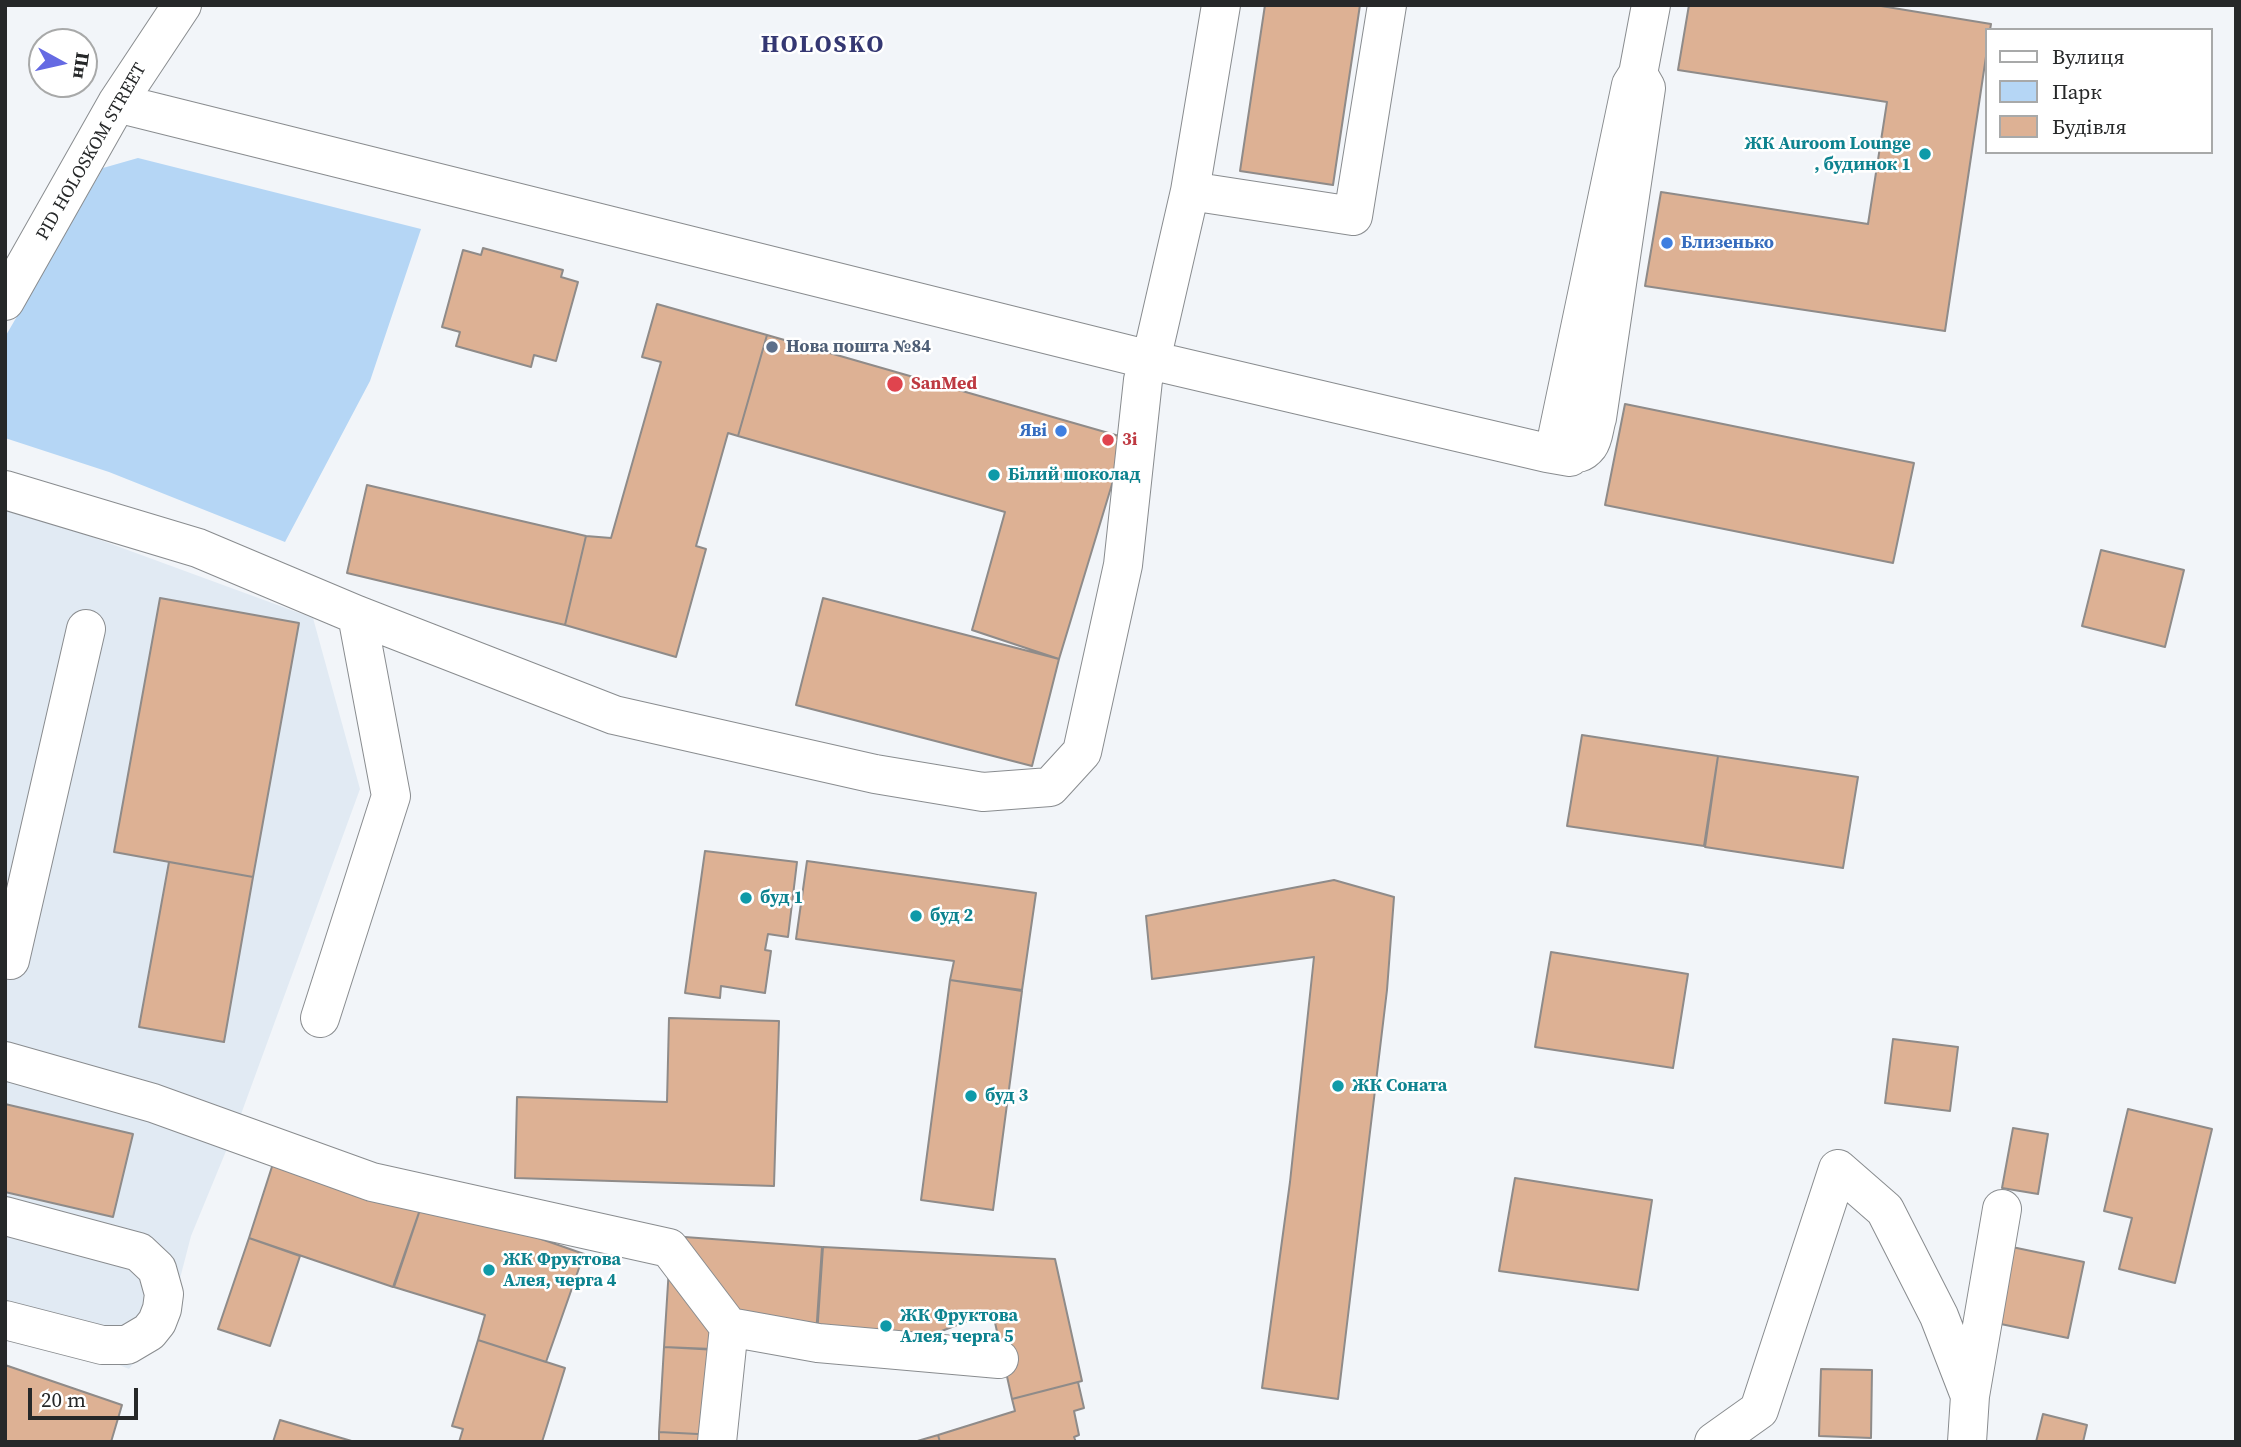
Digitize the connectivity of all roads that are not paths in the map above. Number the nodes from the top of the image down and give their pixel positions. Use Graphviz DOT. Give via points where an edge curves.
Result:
graph roads {
  1 [pos="182,5"];
  2 [pos="1220,5"];
  3 [pos="1387,5"];
  4 [pos="1651,5"];
  5 [pos="117,103"];
  6 [pos="1190,191"];
  7 [pos="5,300"];
  8 [pos="1150,360"];
  9 [pos="5,491"];
  10 [pos="357,615"];
  11 [pos="86,629"];
  12 [pos="5,958"];
  13 [pos="320,1018"];
  14 [pos="5,1061"];
  15 [pos="2002,1209"];
  16 [pos="5,1216"];
  17 [pos="5,1320"];
  18 [pos="729,1326"];
  19 [pos="999,1359"];
  20 [pos="1970,1396"];
  21 [pos="717,1442"];
  22 [pos="1714,1442"];
  23 [pos="1968,1442"];
  1 -- 5 [label="street, PID HOLOSKOM STREET"];
  2 -- 6 [label="street"];
  3 -- 6 [label="street" via="1353,216"];
  4 -- 8 [label="street" via="1558,433 1559,443 1570,457"];
  5 -- 7 [label="street, PID HOLOSKOM STREET"];
  5 -- 8 [label="street"];
  6 -- 8 [label="street"];
  8 -- 10 [label="street" via="1143,380 1123,565 1082,752 1050,787 983,792 875,774 614,715"];
  9 -- 10 [label="street" via="198,548"];
  10 -- 13 [label="street" via="391,796"];
  11 -- 12 [label="street" via="9,960"];
  14 -- 18 [label="street" via="153,1103 372,1182 669,1248"];
  15 -- 20 [label="street"];
  16 -- 17 [label="street" via="139,1252 157,1269 164,1294 157,1322 127,1345 102,1345"];
  18 -- 19 [label="street" via="818,1343"];
  18 -- 21 [label="street"];
  20 -- 22 [label="street" via="1939,1316 1885,1210 1838,1169 1759,1410"];
  20 -- 23 [label="street"];
}
